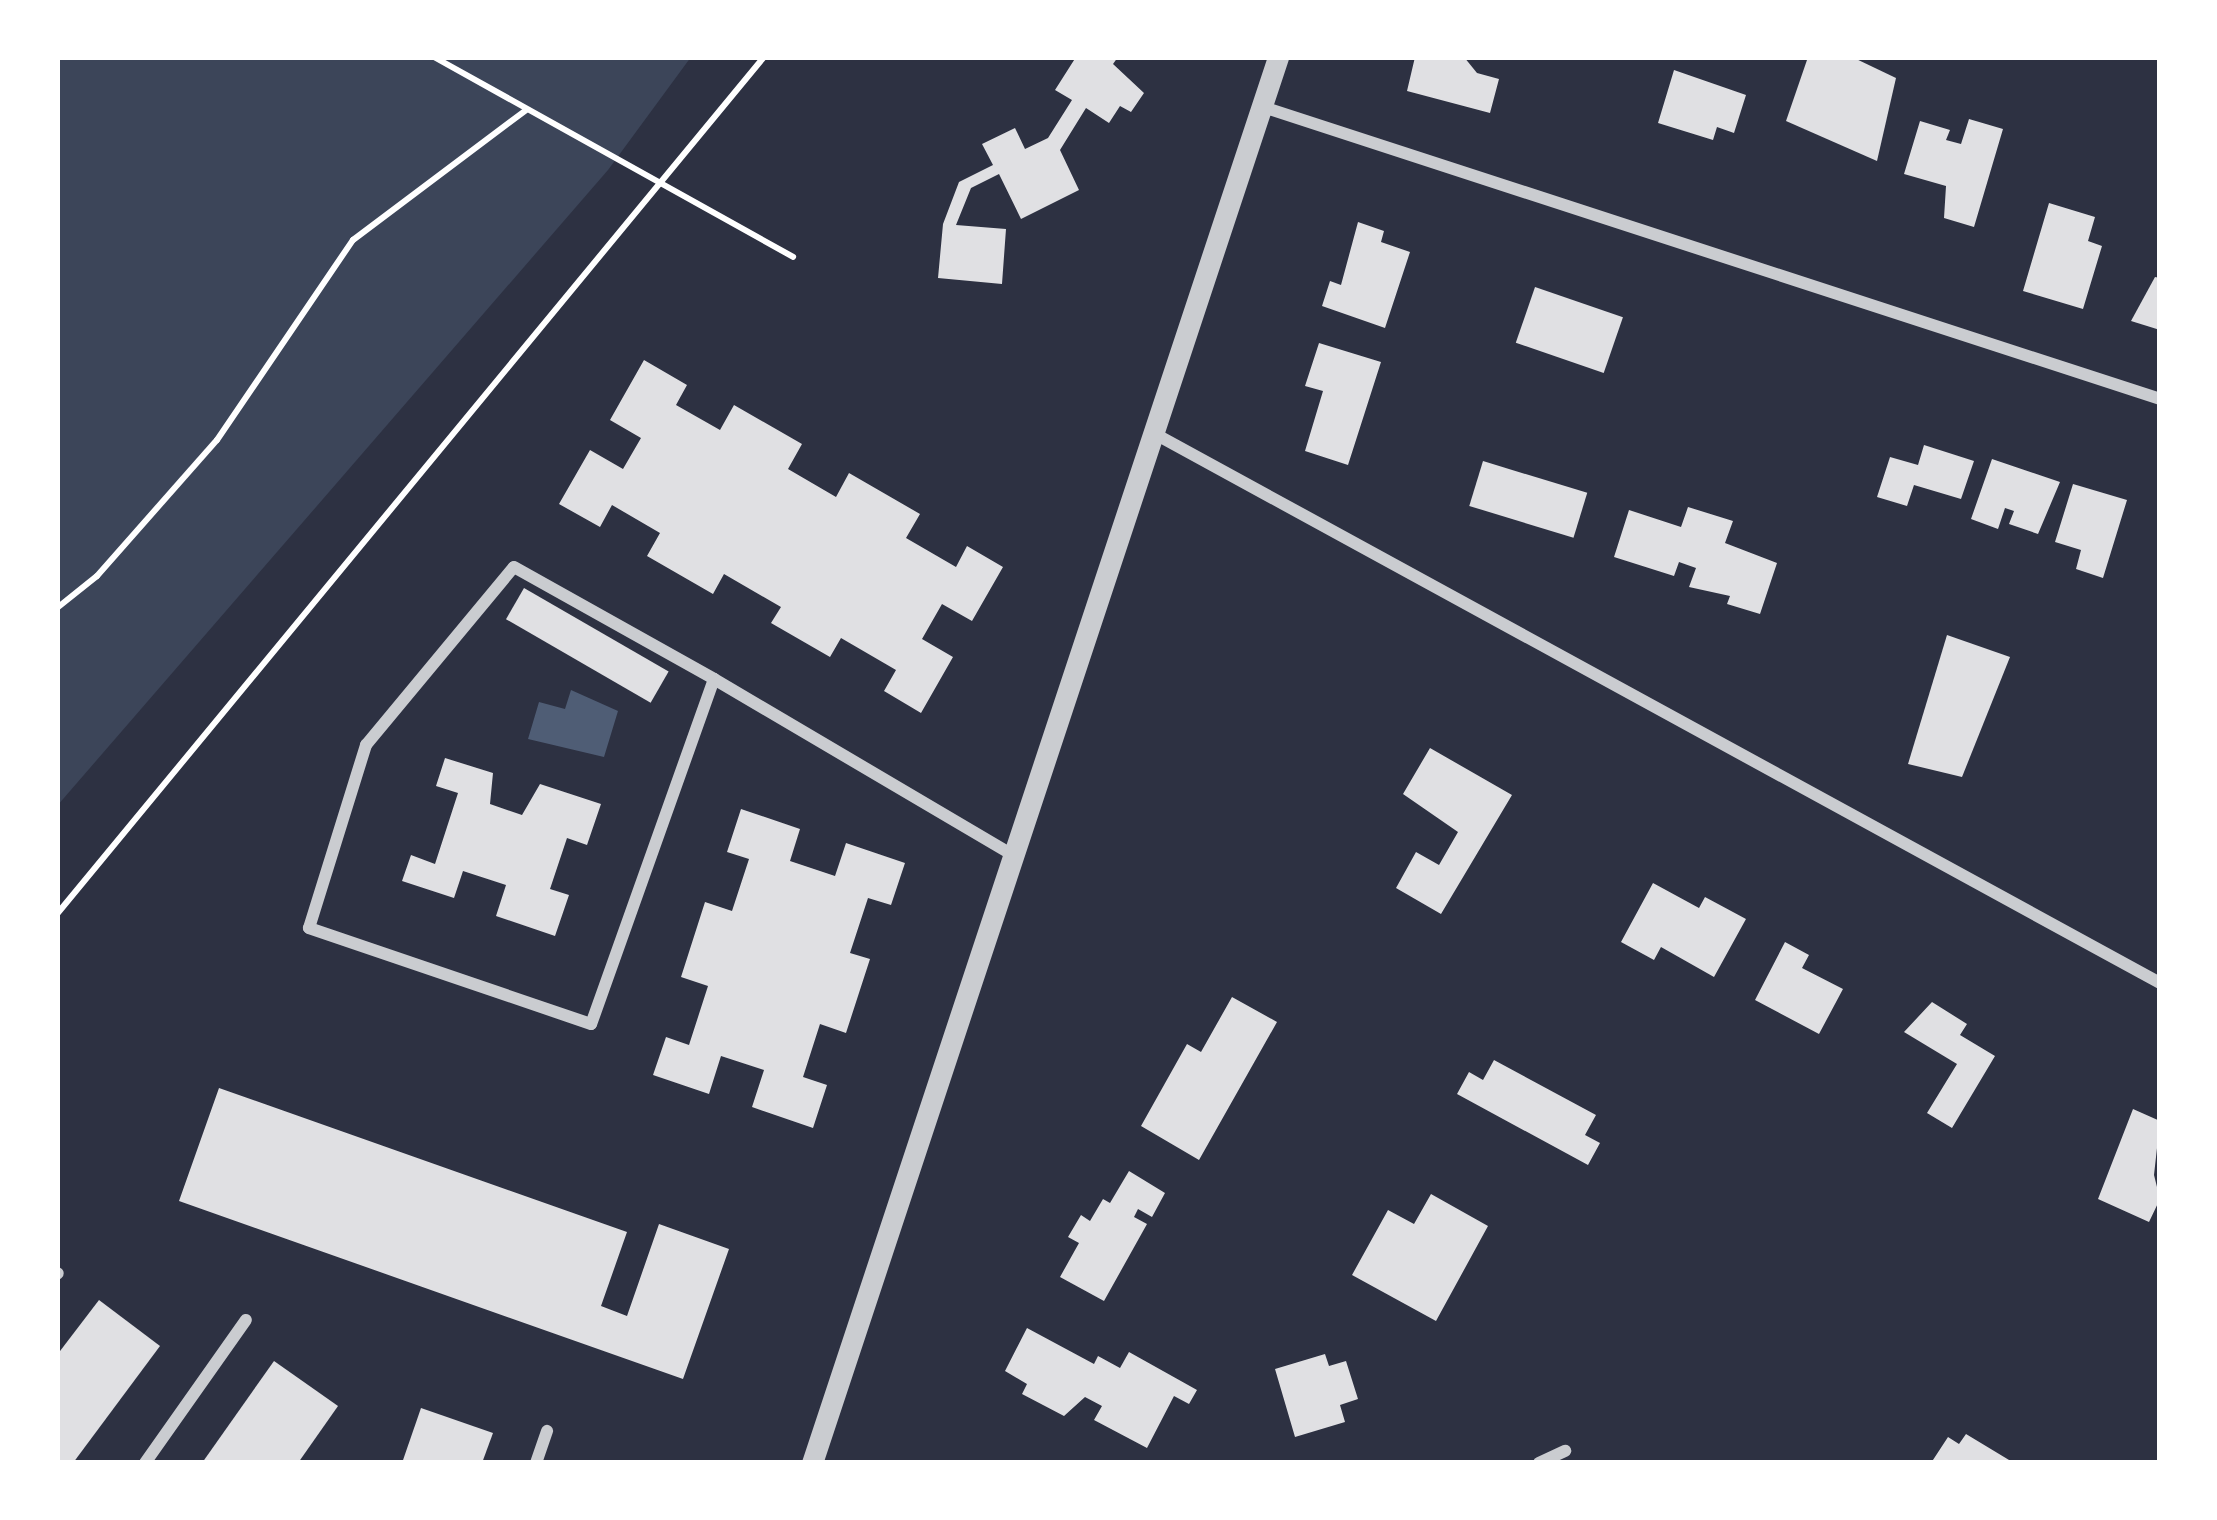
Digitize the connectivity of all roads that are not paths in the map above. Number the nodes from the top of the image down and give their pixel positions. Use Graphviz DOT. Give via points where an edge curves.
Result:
graph roads {
  1 [pos="1277,57"];
  2 [pos="1261,106"];
  3 [pos="2160,399"];
  4 [pos="1157,435"];
  5 [pos="714,679"];
  6 [pos="1014,856"];
  7 [pos="2160,983"];
  8 [pos="246,1320"];
  9 [pos="547,1431"];
  10 [pos="1564,1450"];
  11 [pos="145,1463"];
  12 [pos="536,1463"];
  13 [pos="812,1463"];
  14 [pos="1539,1463"];
  1 -- 2 [label="street"];
  2 -- 3 [label="street"];
  2 -- 4 [label="street"];
  4 -- 6 [label="street"];
  4 -- 7 [label="street"];
  5 -- 5 [label="street" via="514,567 366,745 309,928 591,1024"];
  5 -- 6 [label="street"];
  6 -- 13 [label="street"];
  8 -- 11 [label="street"];
  9 -- 12 [label="street"];
  10 -- 14 [label="street"];
}
